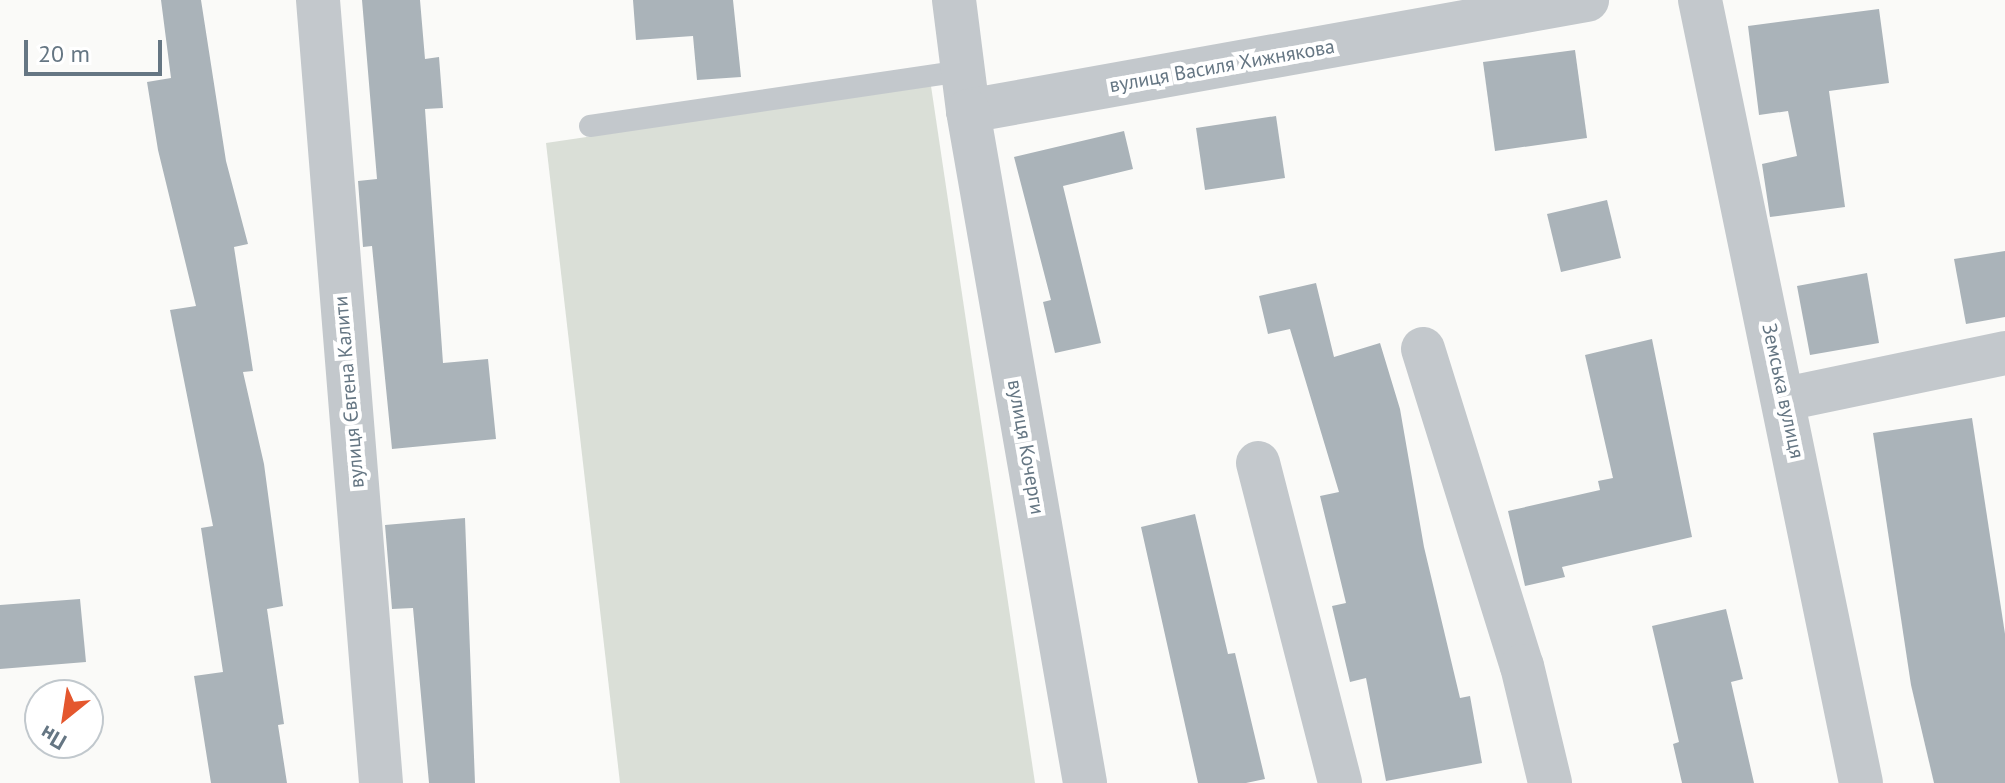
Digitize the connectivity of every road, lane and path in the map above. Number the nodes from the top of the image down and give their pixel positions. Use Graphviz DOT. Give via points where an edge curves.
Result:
graph roads {
  1 [pos="318,0"];
  2 [pos="954,0"];
  3 [pos="1587,0"];
  4 [pos="1700,0"];
  5 [pos="966,91"];
  6 [pos="590,126"];
  7 [pos="1423,349"];
  8 [pos="2005,353"];
  9 [pos="1785,399"];
  10 [pos="1258,463"];
  11 [pos="381,783"];
  12 [pos="1085,783"];
  13 [pos="1340,783"];
  14 [pos="1550,783"];
  15 [pos="1861,783"];
  1 -- 11 [label="street, вулиця Євгена Калити"];
  2 -- 5 [label="street"];
  3 -- 5 [label="street, вулиця Василя Хижнякова"];
  4 -- 9 [label="street, Земська вулиця"];
  5 -- 6 [label="lane"];
  5 -- 12 [label="street, вулиця Кочерги"];
  7 -- 14 [label="street" via="1522,666"];
  8 -- 9 [label="street"];
  9 -- 15 [label="street, Земська вулиця"];
  10 -- 13 [label="street"];
}
